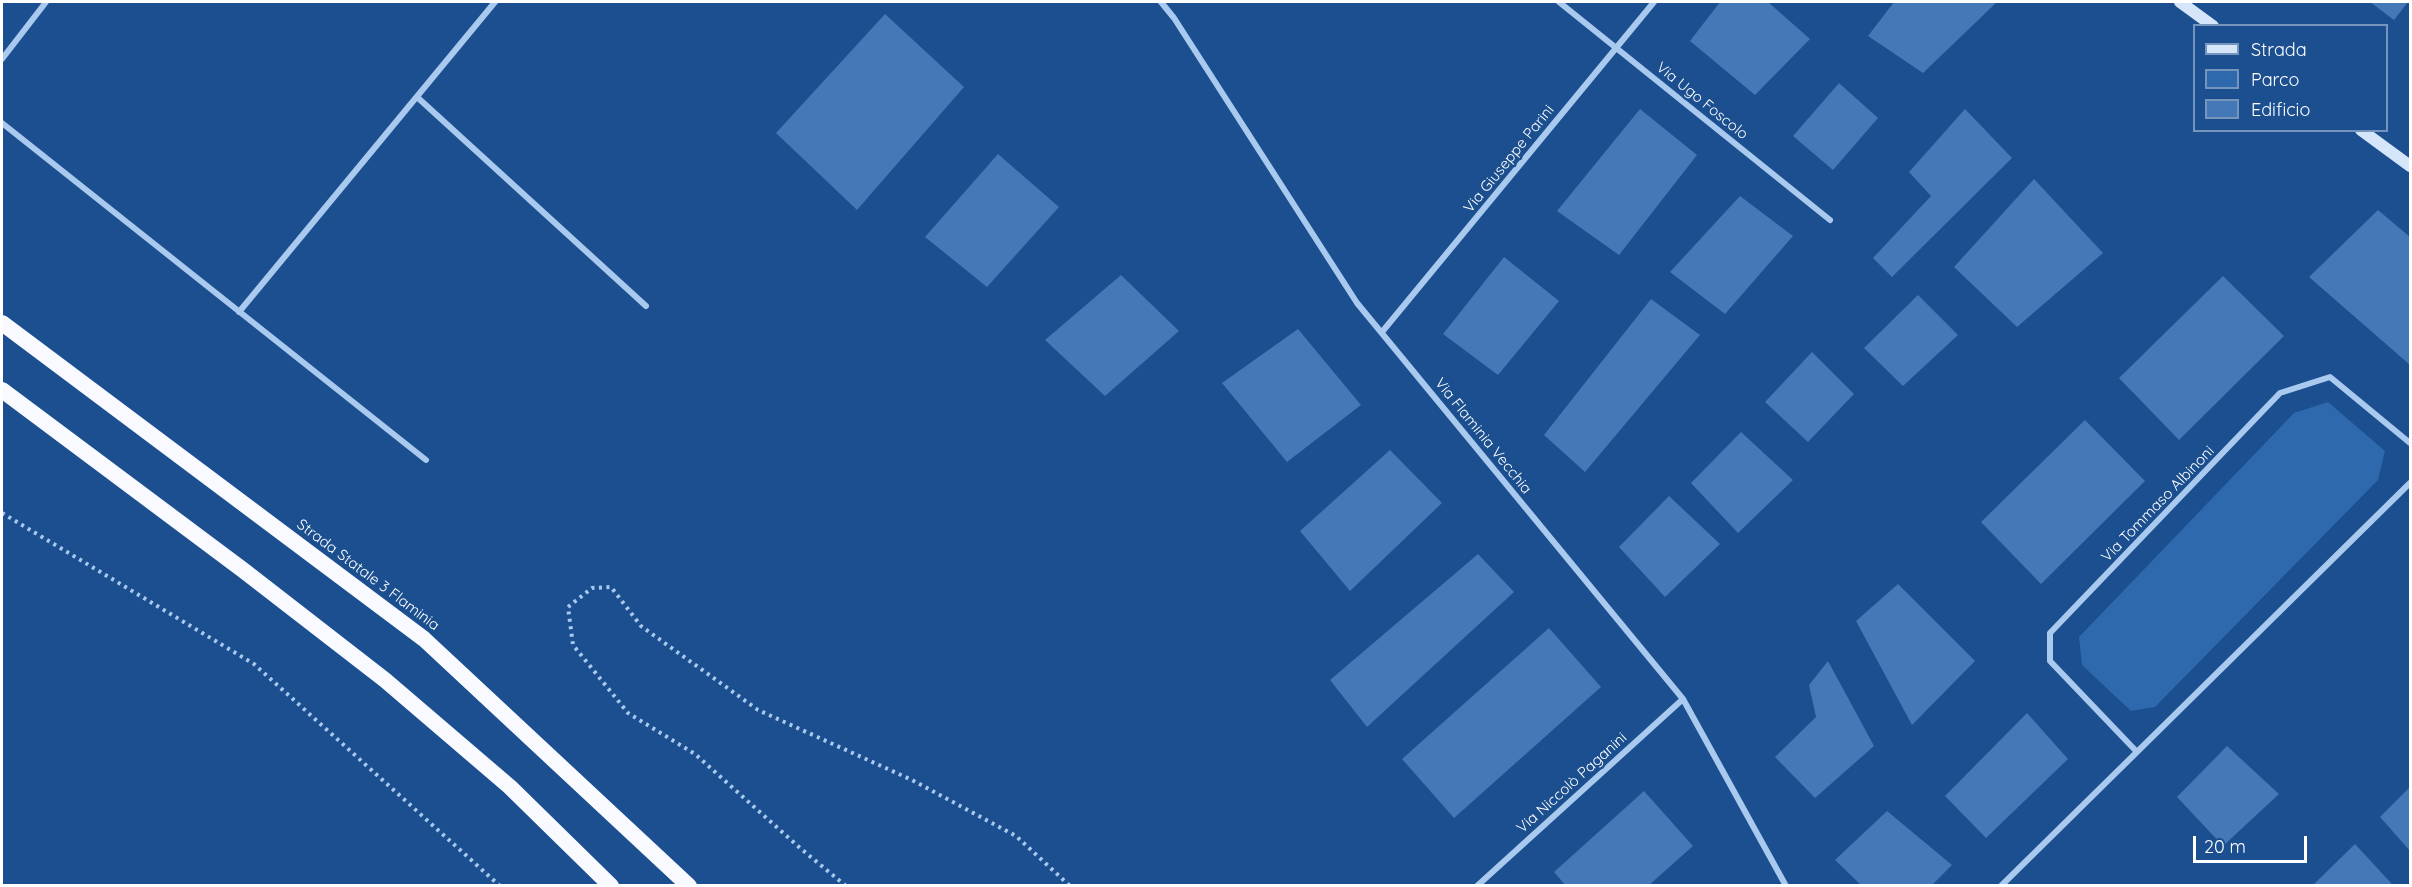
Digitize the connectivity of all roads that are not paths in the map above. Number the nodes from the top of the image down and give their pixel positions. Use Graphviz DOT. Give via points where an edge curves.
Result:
graph roads {
  1 [pos="46,2"];
  2 [pos="495,2"];
  3 [pos="1161,2"];
  4 [pos="1559,2"];
  5 [pos="1654,2"];
  6 [pos="2180,2"];
  7 [pos="2211,24"];
  8 [pos="1616,47"];
  9 [pos="2,59"];
  10 [pos="417,97"];
  11 [pos="2,123"];
  12 [pos="2364,132"];
  13 [pos="2410,166"];
  14 [pos="1830,220"];
  15 [pos="646,306"];
  16 [pos="239,312"];
  17 [pos="2,323"];
  18 [pos="1382,332"];
  19 [pos="2,390"];
  20 [pos="2410,443"];
  21 [pos="426,460"];
  22 [pos="2410,483"];
  23 [pos="1683,699"];
  24 [pos="2137,752"];
  25 [pos="611,885"];
  26 [pos="689,885"];
  27 [pos="1477,885"];
  28 [pos="1786,885"];
  29 [pos="2001,885"];
  1 -- 9 [label="street"];
  2 -- 10 [label="street"];
  3 -- 18 [label="street, Via Flaminia Vecchia" via="1357,303"];
  4 -- 8 [label="street, Via Ugo Foscolo"];
  5 -- 8 [label="street, Via Giuseppe Parini"];
  6 -- 7 [label="main road"];
  8 -- 14 [label="street, Via Ugo Foscolo"];
  8 -- 18 [label="street, Via Giuseppe Parini"];
  10 -- 15 [label="street"];
  10 -- 16 [label="street"];
  11 -- 16 [label="street"];
  12 -- 13 [label="main road"];
  16 -- 21 [label="street"];
  17 -- 26 [label="highway, Strada Statale 3 Flaminia" via="424,639"];
  18 -- 23 [label="street, Via Flaminia Vecchia"];
  19 -- 25 [label="highway" via="384,680 510,787"];
  20 -- 24 [label="street, Via Tommaso Albinoni" via="2330,376 2280,393 2050,633 2050,661"];
  22 -- 24 [label="street"];
  23 -- 27 [label="street, Via Niccolò Paganini"];
  23 -- 28 [label="street, Via Flaminia Vecchia"];
  24 -- 29 [label="street"];
}
